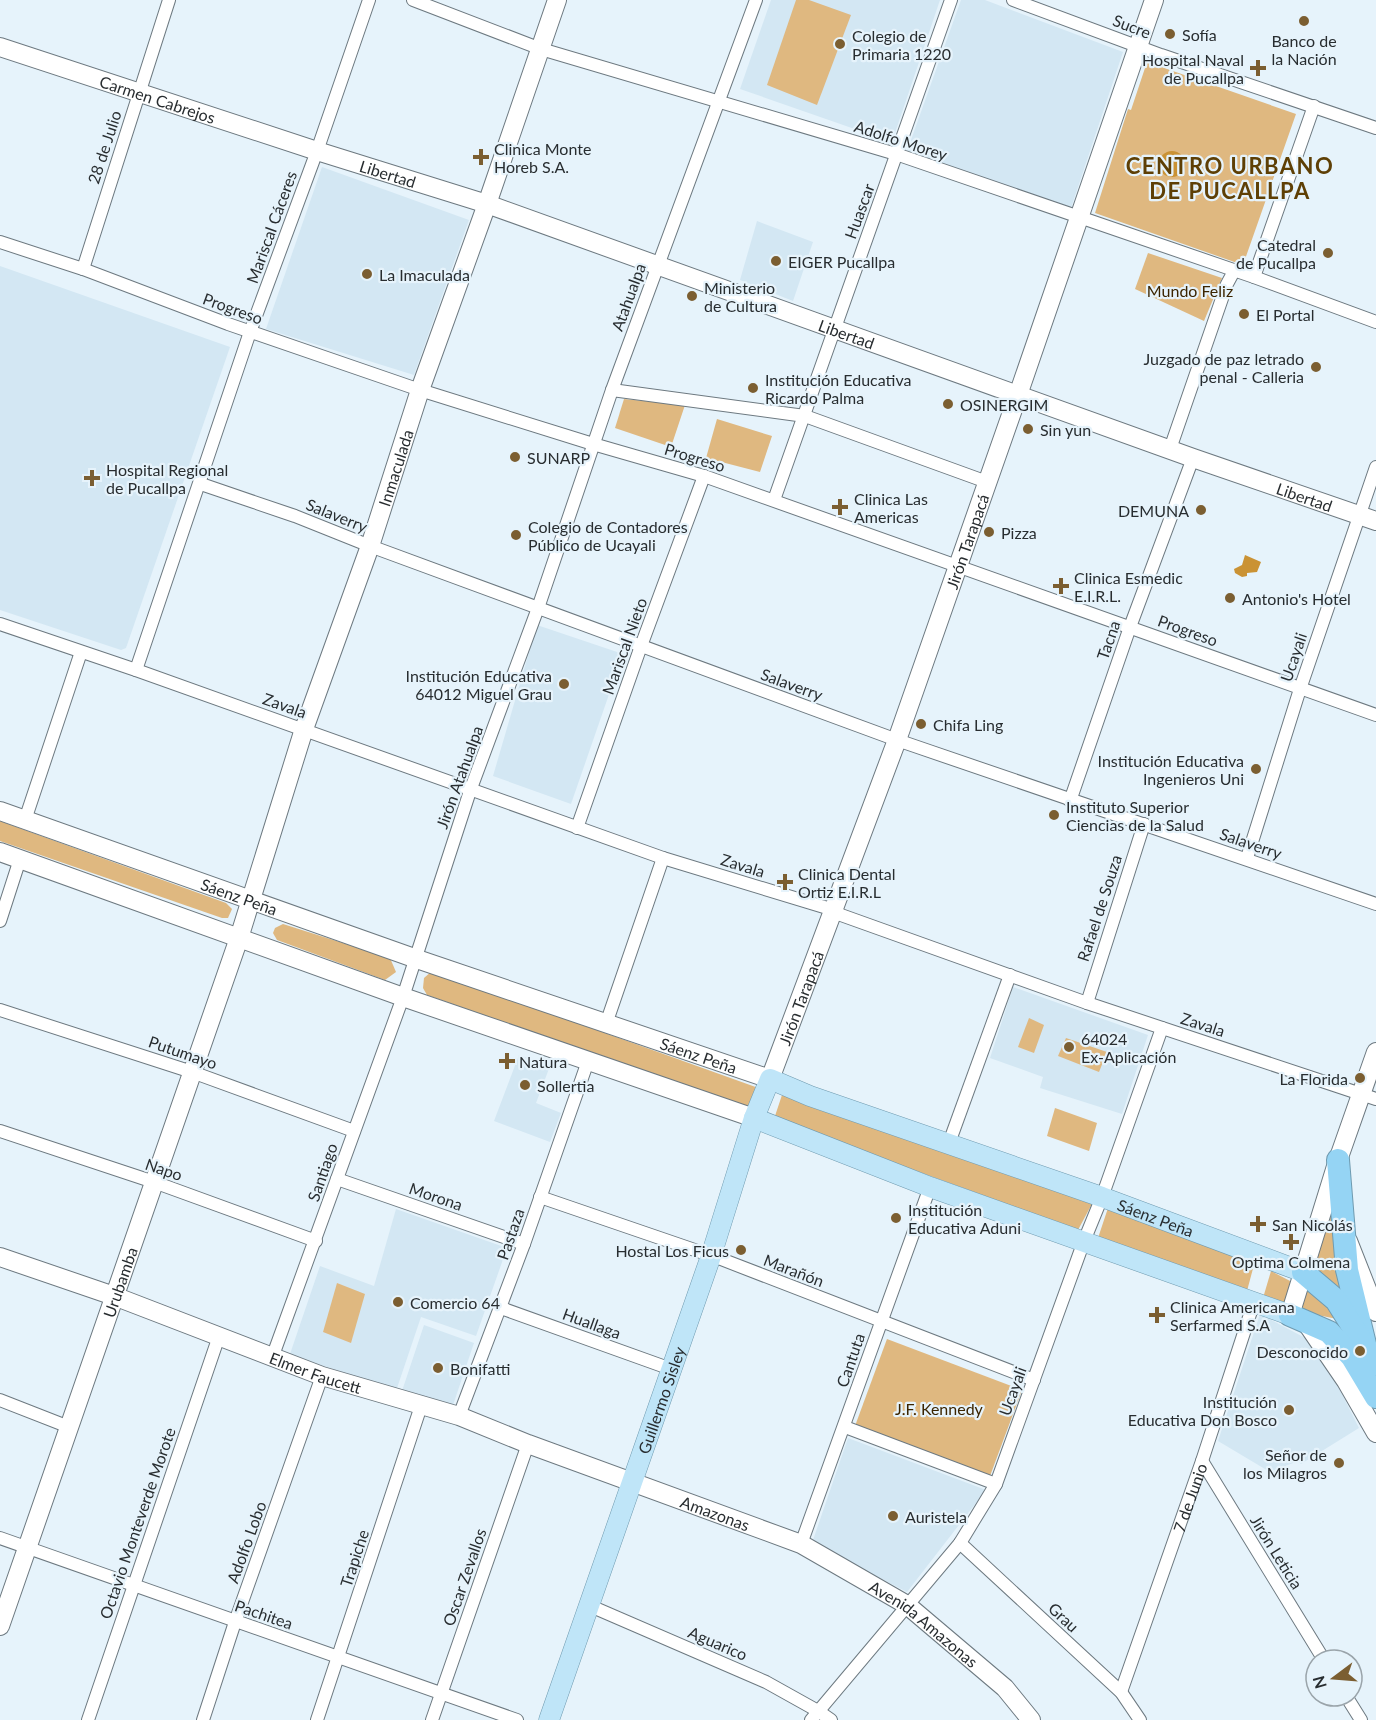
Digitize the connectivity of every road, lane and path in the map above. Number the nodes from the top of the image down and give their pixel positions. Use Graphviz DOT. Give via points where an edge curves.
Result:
graph roads {
  1 [pos="169,0"];
  2 [pos="369,0"];
  3 [pos="413,0"];
  4 [pos="557,0"];
  5 [pos="756,0"];
  6 [pos="951,0"];
  7 [pos="1013,0"];
  8 [pos="1154,0"];
  9 [pos="1138,45"];
  10 [pos="0,47"];
  11 [pos="541,49"];
  12 [pos="139,93"];
  13 [pos="717,101"];
  14 [pos="1314,106"];
  15 [pos="1376,128"];
  16 [pos="317,151"];
  17 [pos="896,154"];
  18 [pos="487,204"];
  19 [pos="1080,216"];
  20 [pos="0,242"];
  21 [pos="658,264"];
  22 [pos="83,269"];
  23 [pos="1234,272"];
  24 [pos="1254,277"];
  25 [pos="1376,322"];
  26 [pos="835,328"];
  27 [pos="250,332"];
  28 [pos="420,390"];
  29 [pos="612,390"];
  30 [pos="1018,395"];
  31 [pos="805,416"];
  32 [pos="593,444"];
  33 [pos="1170,449"];
  34 [pos="1193,458"];
  35 [pos="1376,467"];
  36 [pos="704,476"];
  37 [pos="987,482"];
  38 [pos="201,484"];
  39 [pos="774,501"];
  40 [pos="1368,518"];
  41 [pos="370,546"];
  42 [pos="957,566"];
  43 [pos="538,608"];
  44 [pos="0,624"];
  45 [pos="1130,627"];
  46 [pos="641,646"];
  47 [pos="81,652"];
  48 [pos="136,670"];
  49 [pos="1300,689"];
  50 [pos="1376,715"];
  51 [pos="304,729"];
  52 [pos="897,740"];
  53 [pos="470,790"];
  54 [pos="1070,801"];
  55 [pos="0,811"];
  56 [pos="25,820"];
  57 [pos="1144,824"];
  58 [pos="577,828"];
  59 [pos="0,852"];
  60 [pos="663,858"];
  61 [pos="1247,858"];
  62 [pos="20,859"];
  63 [pos="251,900"];
  64 [pos="1376,904"];
  65 [pos="834,910"];
  66 [pos="0,921"];
  67 [pos="238,938"];
  68 [pos="414,958"];
  69 [pos="1010,975"];
  70 [pos="403,997"];
  71 [pos="1087,1003"];
  72 [pos="0,1010"];
  73 [pos="606,1024"];
  74 [pos="1162,1028"];
  75 [pos="1376,1052"];
  76 [pos="588,1061"];
  77 [pos="192,1072"];
  78 [pos="770,1079"];
  79 [pos="1369,1096"];
  80 [pos="754,1118"];
  81 [pos="0,1131"];
  82 [pos="354,1131"];
  83 [pos="949,1143"];
  84 [pos="1338,1160"];
  85 [pos="338,1179"];
  86 [pos="154,1182"];
  87 [pos="930,1187"];
  88 [pos="540,1197"];
  89 [pos="1102,1197"];
  90 [pos="1343,1228"];
  91 [pos="316,1241"];
  92 [pos="1084,1241"];
  93 [pos="524,1244"];
  94 [pos="711,1256"];
  95 [pos="0,1257"];
  96 [pos="1303,1272"];
  97 [pos="114,1296"];
  98 [pos="1254,1302"];
  99 [pos="501,1308"];
  100 [pos="1376,1312"];
  101 [pos="1298,1318"];
  102 [pos="881,1322"];
  103 [pos="219,1336"];
  104 [pos="1365,1344"];
  105 [pos="272,1358"];
  106 [pos="1376,1364"];
  107 [pos="671,1369"];
  108 [pos="322,1376"];
  109 [pos="1034,1380"];
  110 [pos="1376,1397"];
  111 [pos="0,1400"];
  112 [pos="421,1406"];
  113 [pos="459,1416"];
  114 [pos="69,1427"];
  115 [pos="845,1427"];
  116 [pos="1376,1432"];
  117 [pos="528,1444"];
  118 [pos="1202,1461"];
  119 [pos="632,1481"];
  120 [pos="996,1484"];
  121 [pos="0,1538"];
  122 [pos="960,1543"];
  123 [pos="801,1544"];
  124 [pos="27,1548"];
  125 [pos="133,1586"];
  126 [pos="588,1605"];
  127 [pos="907,1605"];
  128 [pos="235,1622"];
  129 [pos="0,1626"];
  130 [pos="1317,1648"];
  131 [pos="338,1657"];
  132 [pos="1121,1692"];
  133 [pos="441,1695"];
  134 [pos="814,1715"];
  135 [pos="88,1720"];
  136 [pos="203,1720"];
  137 [pos="317,1720"];
  138 [pos="432,1720"];
  139 [pos="517,1720"];
  140 [pos="549,1720"];
  141 [pos="831,1720"];
  142 [pos="1031,1720"];
  143 [pos="1140,1720"];
  1 -- 12 [label="street, 28 de Julio"];
  2 -- 16 [label="street, Mariscal Cáceres"];
  3 -- 11 [label="street, Adolfo Morey"];
  4 -- 11 [label="street, Inmaculada"];
  5 -- 13 [label="street, Atahualpa"];
  6 -- 17 [label="street, Huascar"];
  7 -- 9 [label="street, Sucre"];
  8 -- 9 [label="street, Jirón Tarapacá"];
  9 -- 14 [label="street, Sucre"];
  9 -- 19 [label="street, Jirón Tarapacá"];
  10 -- 12 [label="street, Carmen Cabrejos"];
  11 -- 13 [label="street, Adolfo Morey"];
  11 -- 18 [label="street, Inmaculada"];
  12 -- 16 [label="street, Carmen Cabrejos"];
  12 -- 22 [label="street, 28 de Julio"];
  13 -- 17 [label="street, Adolfo Morey"];
  13 -- 21 [label="street, Atahualpa"];
  14 -- 15 [label="street, Sucre"];
  14 -- 24 [label="street"];
  16 -- 18 [label="street, Libertad"];
  16 -- 27 [label="street, Mariscal Cáceres"];
  17 -- 19 [label="street, Adolfo Morey"];
  17 -- 26 [label="street, Huascar"];
  18 -- 21 [label="street, Libertad"];
  18 -- 28 [label="street, Inmaculada"];
  19 -- 23 [label="street, Adolfo Morey"];
  19 -- 30 [label="street, Jirón Tarapacá"];
  20 -- 22 [label="street, Progreso"];
  21 -- 26 [label="street, Libertad"];
  21 -- 29 [label="street, Atahualpa"];
  22 -- 27 [label="street, Progreso"];
  23 -- 24 [label="street, Adolfo Morey"];
  23 -- 33 [label="street"];
  24 -- 25 [label="street, Adolfo Morey"];
  26 -- 30 [label="street, Libertad"];
  26 -- 31 [label="street, Huascar"];
  27 -- 28 [label="street, Progreso"];
  27 -- 38 [label="street, Mariscal Cáceres"];
  28 -- 32 [label="street, Progreso"];
  28 -- 41 [label="street, Inmaculada"];
  29 -- 31 [label="street"];
  29 -- 32 [label="street, Atahualpa"];
  30 -- 33 [label="street, Libertad"];
  30 -- 37 [label="street, Jirón Tarapacá"];
  31 -- 37 [label="street"];
  31 -- 39 [label="street, Huascar"];
  32 -- 36 [label="street, Progreso"];
  32 -- 43 [label="street, Atahualpa"];
  33 -- 34 [label="street, Libertad"];
  34 -- 40 [label="street, Libertad"];
  34 -- 45 [label="street, Tacna"];
  35 -- 40 [label="street, Ucayali"];
  36 -- 39 [label="street, Progreso"];
  36 -- 46 [label="street, Mariscal Nieto"];
  37 -- 42 [label="street, Jirón Tarapacá"];
  38 -- 41 [label="street, Salaverry"];
  38 -- 48 [label="street, Mariscal Cáceres"];
  39 -- 42 [label="street, Progreso"];
  40 -- 49 [label="street, Ucayali"];
  41 -- 43 [label="street, Salaverry"];
  41 -- 51 [label="street, Inmaculada"];
  42 -- 45 [label="street, Progreso"];
  42 -- 52 [label="street, Jirón Tarapacá"];
  43 -- 46 [label="street, Salaverry"];
  43 -- 53 [label="street, Jirón Atahualpa"];
  44 -- 47 [label="street, Zavala"];
  45 -- 49 [label="street, Progreso"];
  45 -- 54 [label="street, Tacna"];
  46 -- 52 [label="street, Salaverry"];
  46 -- 58 [label="street, Mariscal Nieto"];
  47 -- 48 [label="street, Zavala"];
  47 -- 56 [label="street"];
  48 -- 51 [label="street, Zavala"];
  49 -- 50 [label="street, Progreso"];
  49 -- 61 [label="street, Ucayali"];
  51 -- 53 [label="street, Zavala"];
  51 -- 63 [label="street, Inmaculada"];
  52 -- 54 [label="street, Salaverry"];
  52 -- 65 [label="street, Jirón Tarapacá"];
  53 -- 58 [label="street, Zavala"];
  53 -- 68 [label="street, Jirón Atahualpa"];
  54 -- 57 [label="street, Salaverry"];
  55 -- 56 [label="street, Sáenz Peña"];
  56 -- 63 [label="street, Sáenz Peña"];
  57 -- 61 [label="street, Salaverry"];
  57 -- 71 [label="street, Rafael de Souza"];
  58 -- 60 [label="street, Zavala"];
  59 -- 62 [label="street"];
  60 -- 65 [label="street, Zavala"];
  60 -- 73 [label="street"];
  61 -- 64 [label="street, Salaverry"];
  62 -- 66 [label="street"];
  62 -- 67 [label="street"];
  63 -- 67 [label="street, Inmaculada"];
  63 -- 68 [label="street, Sáenz Peña"];
  65 -- 69 [label="street, Zavala"];
  65 -- 78 [label="street, Jirón Tarapacá"];
  67 -- 70 [label="street"];
  67 -- 77 [label="street, Urubamba"];
  68 -- 70 [label="street, Jirón Atahualpa"];
  68 -- 73 [label="street, Sáenz Peña"];
  69 -- 71 [label="street, Zavala"];
  69 -- 83 [label="street"];
  70 -- 76 [label="street"];
  70 -- 82 [label="street, Santiago"];
  71 -- 74 [label="street, Zavala"];
  72 -- 77 [label="street, Putumayo"];
  73 -- 78 [label="street, Sáenz Peña"];
  74 -- 79 [label="street, Zavala"];
  74 -- 89 [label="street, Ucayali"];
  75 -- 79 [label="street"];
  76 -- 80 [label="street"];
  76 -- 88 [label="street, Pastaza"];
  77 -- 82 [label="street, Putumayo"];
  77 -- 86 [label="street, Urubamba"];
  78 -- 80 [label="main road, Guillermo Sisley"];
  78 -- 83 [label="main road, Sáenz Peña"];
  79 -- 84 [label="street"];
  80 -- 87 [label="main road"];
  80 -- 94 [label="main road, Guillermo Sisley"];
  81 -- 86 [label="street, Napo"];
  82 -- 85 [label="street, Santiago"];
  83 -- 89 [label="main road, Sáenz Peña"];
  84 -- 90 [label="highway"];
  84 -- 96 [label="street"];
  85 -- 91 [label="street, Santiago"];
  85 -- 93 [label="street, Morona"];
  86 -- 91 [label="street, Napo"];
  86 -- 97 [label="street, Urubamba"];
  87 -- 92 [label="main road"];
  87 -- 102 [label="street, Cantuta"];
  88 -- 93 [label="street, Pastaza"];
  88 -- 94 [label="street, Marañón"];
  89 -- 92 [label="street, Ucayali"];
  89 -- 96 [label="main road, Sáenz Peña"];
  90 -- 100 [label="street"];
  90 -- 104 [label="highway" via="1347,1270"];
  91 -- 105 [label="street, Santiago"];
  92 -- 98 [label="main road"];
  92 -- 109 [label="street, Ucayali"];
  93 -- 99 [label="street, Pastaza"];
  94 -- 102 [label="street, Marañón"];
  94 -- 107 [label="main road, Guillermo Sisley"];
  95 -- 97 [label="street, Elmer Faucett"];
  96 -- 101 [label="street"];
  96 -- 104 [label="highway, Sáenz Peña" via="1336,1300"];
  97 -- 103 [label="street, Elmer Faucett"];
  97 -- 114 [label="street, Urubamba"];
  98 -- 101 [label="main road"];
  98 -- 118 [label="street, 7 de Junio"];
  99 -- 107 [label="street, Huallaga"];
  99 -- 113 [label="street, Pastaza"];
  101 -- 110 [label="highway" via="1329,1332 1352,1358"];
  101 -- 116 [label="street" via="1346,1381"];
  102 -- 109 [label="street, Marañón"];
  102 -- 115 [label="street, Cantuta"];
  103 -- 105 [label="street, Elmer Faucett"];
  103 -- 125 [label="street, Octavio Monteverde Morote"];
  104 -- 106 [label="highway"];
  105 -- 108 [label="street, Elmer Faucett"];
  107 -- 119 [label="main road, Guillermo Sisley"];
  108 -- 112 [label="street, Elmer Faucett"];
  108 -- 128 [label="street, Adolfo Lobo"];
  109 -- 120 [label="street, Ucayali"];
  111 -- 114 [label="street"];
  112 -- 113 [label="street, Elmer Faucett"];
  112 -- 131 [label="street, Trapiche"];
  113 -- 117 [label="street, Elmer Faucett"];
  114 -- 124 [label="street, Urubamba"];
  115 -- 120 [label="street"];
  115 -- 123 [label="street, Cantuta"];
  117 -- 119 [label="street, Elmer Faucett"];
  117 -- 133 [label="street, Oscar Zevallos"];
  118 -- 130 [label="street, Jirón Leticia"];
  118 -- 132 [label="street, 7 de Junio"];
  119 -- 123 [label="street, Amazonas"];
  119 -- 126 [label="main road, Guillermo Sisley"];
  120 -- 122 [label="street, Ucayali"];
  121 -- 124 [label="street, Pachitea"];
  122 -- 127 [label="street, Ucayali"];
  122 -- 132 [label="street, Grau"];
  123 -- 127 [label="street, Avenida Amazonas"];
  124 -- 125 [label="street, Pachitea"];
  124 -- 129 [label="street, Urubamba"];
  125 -- 128 [label="street, Pachitea"];
  125 -- 135 [label="street, Octavio Monteverde Morote"];
  126 -- 134 [label="street, Aguarico" via="766,1682"];
  126 -- 140 [label="main road, Guillermo Sisley"];
  127 -- 134 [label="street, Ucayali"];
  127 -- 142 [label="street, Avenida Amazonas" via="1005,1688"];
  128 -- 131 [label="street, Pachitea"];
  128 -- 136 [label="street, Adolfo Lobo"];
  131 -- 133 [label="street, Pachitea"];
  131 -- 137 [label="street, Trapiche"];
  132 -- 143 [label="street, Grau"];
  133 -- 138 [label="street, Oscar Zevallos"];
  133 -- 139 [label="street, Pachitea"];
  134 -- 141 [label="street, Aguarico"];
}
